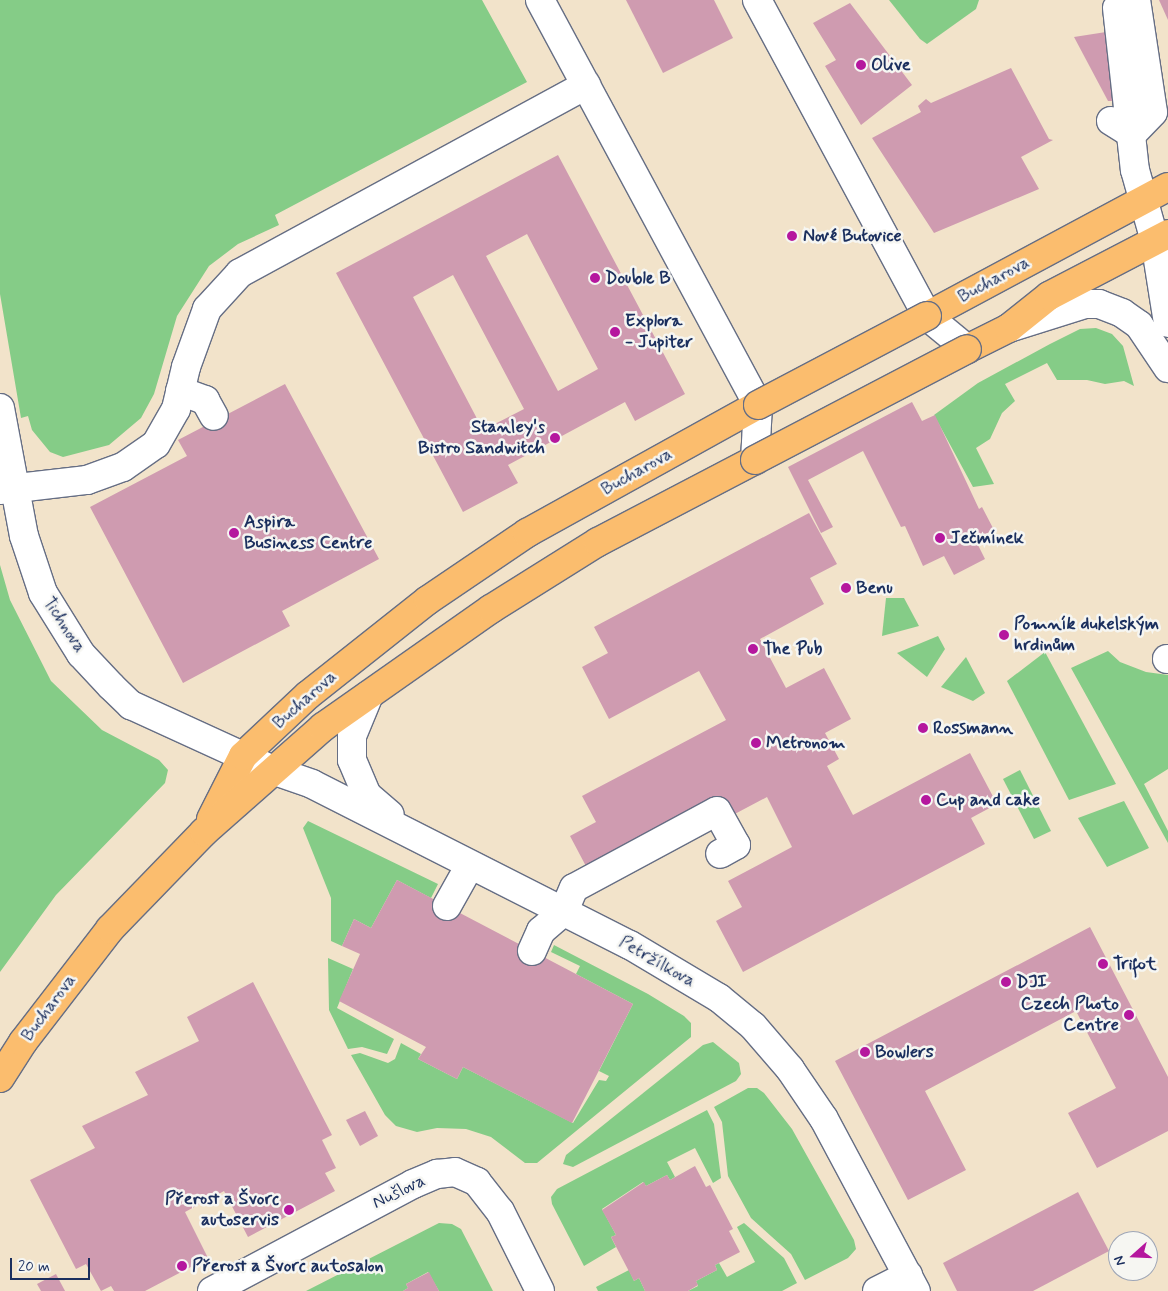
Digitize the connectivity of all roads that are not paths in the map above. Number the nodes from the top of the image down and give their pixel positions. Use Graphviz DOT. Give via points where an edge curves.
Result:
graph roads {
  1 [pos="540,0"];
  2 [pos="757,0"];
  3 [pos="1126,4"];
  4 [pos="586,85"];
  5 [pos="1160,117"];
  6 [pos="1121,127"];
  7 [pos="1168,187"];
  8 [pos="1143,201"];
  9 [pos="1162,238"];
  10 [pos="927,316"];
  11 [pos="1168,323"];
  12 [pos="1009,328"];
  13 [pos="967,349"];
  14 [pos="1168,368"];
  15 [pos="180,391"];
  16 [pos="758,405"];
  17 [pos="0,408"];
  18 [pos="214,416"];
  19 [pos="755,460"];
  20 [pos="7,489"];
  21 [pos="369,695"];
  22 [pos="243,756"];
  23 [pos="275,771"];
  24 [pos="204,832"];
  25 [pos="420,840"];
  26 [pos="720,854"];
  27 [pos="470,864"];
  28 [pos="447,906"];
  29 [pos="564,912"];
  30 [pos="532,951"];
  31 [pos="0,1078"];
  32 [pos="912,1283"];
  33 [pos="212,1291"];
  34 [pos="540,1291"];
  35 [pos="877,1291"];
  1 -- 4 [label="street"];
  2 -- 10 [label="street"];
  3 -- 5 [label="street"];
  3 -- 6 [label="street"];
  4 -- 15 [label="street" via="240,273 207,309"];
  4 -- 16 [label="street"];
  5 -- 6 [label="street"];
  6 -- 8 [label="street"];
  7 -- 8 [label="main road, Bucharova"];
  8 -- 9 [label="street"];
  8 -- 10 [label="main road, Bucharova"];
  9 -- 11 [label="street"];
  9 -- 12 [label="main road, Bucharova" via="1050,296"];
  10 -- 13 [label="street"];
  10 -- 16 [label="main road, Bucharova, bridge"];
  12 -- 13 [label="main road, Bucharova"];
  12 -- 14 [label="street" via="1086,304 1099,304 1122,313 1139,325"];
  13 -- 19 [label="main road, Bucharova, bridge"];
  15 -- 18 [label="street" via="205,400"];
  15 -- 20 [label="street" via="176,409 156,444 123,467 87,480"];
  16 -- 19 [label="street"];
  16 -- 22 [label="main road, Bucharova" via="526,534 436,595 313,691"];
  17 -- 20 [label="street, Tichnova"];
  19 -- 21 [label="main road, Bucharova" via="598,542 491,609"];
  20 -- 22 [label="street, Tichnova" via="43,593 81,654 131,705"];
  21 -- 23 [label="main road, Bucharova" via="323,728"];
  21 -- 25 [label="street" via="352,736 356,771 367,796"];
  22 -- 23 [label="street, Tichnova"];
  22 -- 24 [label="main road, Bucharova"];
  23 -- 24 [label="main road, Bucharova"];
  23 -- 25 [label="street, Petržílkova" via="312,784"];
  24 -- 31 [label="main road, Bucharova" via="110,929 23,1042"];
  25 -- 27 [label="street, Petržílkova"];
  26 -- 29 [label="street" via="736,845 717,811 574,888"];
  27 -- 28 [label="street"];
  27 -- 29 [label="street, Petržílkova"];
  29 -- 30 [label="street" via="541,932"];
  29 -- 32 [label="street, Petržílkova" via="711,993 753,1026 790,1069 824,1119"];
  32 -- 35 [label="street"];
  33 -- 34 [label="street, Nušlova" via="413,1184 437,1174 455,1172 477,1182 500,1212"];
}
